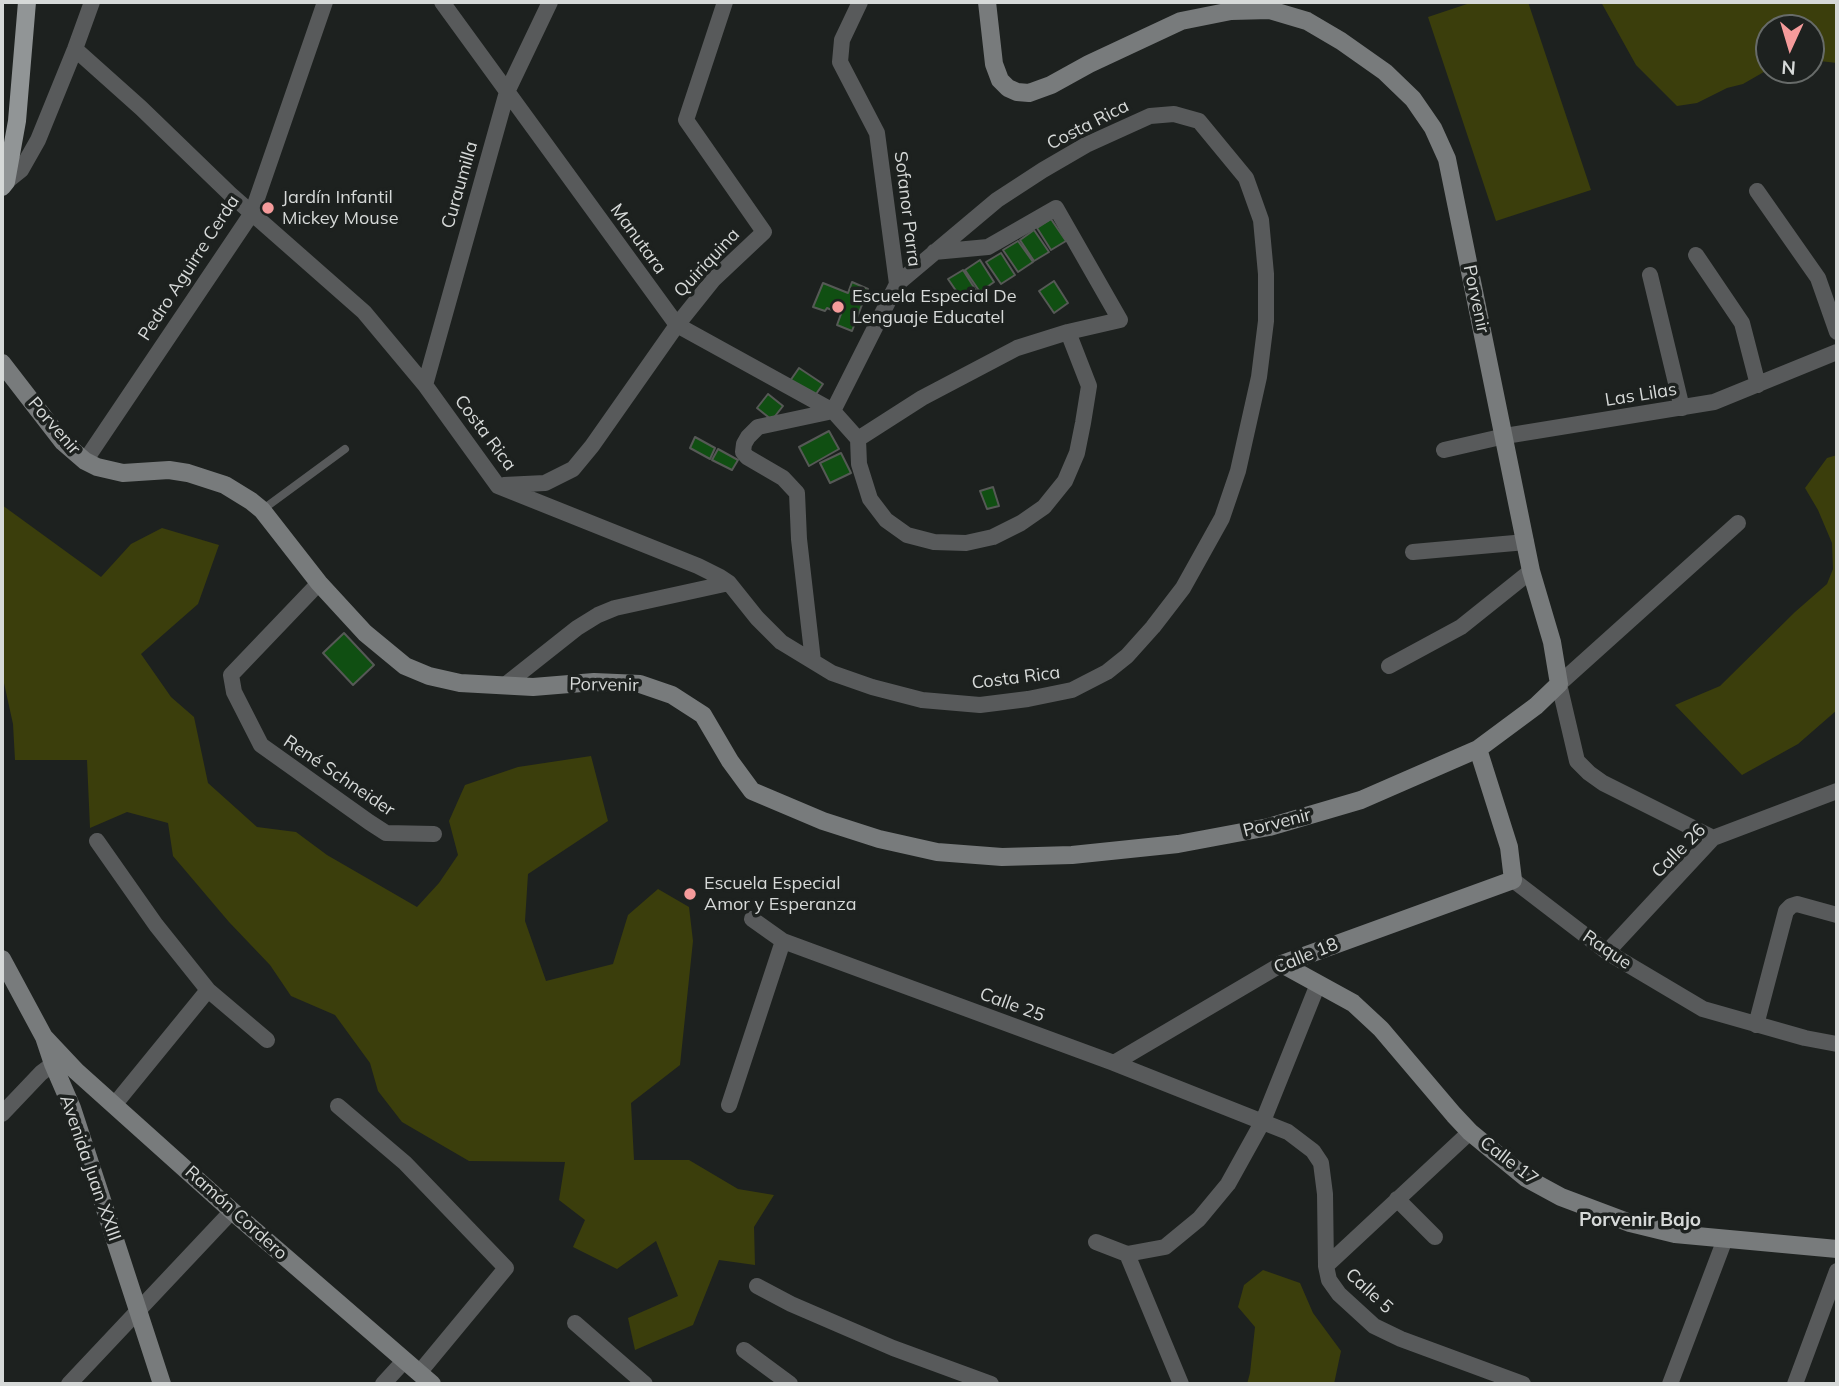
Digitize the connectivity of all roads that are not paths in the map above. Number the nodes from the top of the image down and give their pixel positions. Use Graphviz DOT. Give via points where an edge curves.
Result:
graph roads {
  1 [pos="27,2"];
  2 [pos="92,2"];
  3 [pos="325,2"];
  4 [pos="442,2"];
  5 [pos="550,2"];
  6 [pos="725,2"];
  7 [pos="860,2"];
  8 [pos="987,2"];
  9 [pos="75,49"];
  10 [pos="507,92"];
  11 [pos="4,184"];
  12 [pos="1757,191"];
  13 [pos="252,213"];
  14 [pos="934,252"];
  15 [pos="1696,254"];
  16 [pos="1650,275"];
  17 [pos="897,284"];
  18 [pos="677,325"];
  19 [pos="1068,332"];
  20 [pos="1837,332"];
  21 [pos="1837,352"];
  22 [pos="2,363"];
  23 [pos="425,385"];
  24 [pos="1758,385"];
  25 [pos="1682,408"];
  26 [pos="833,411"];
  27 [pos="1505,436"];
  28 [pos="858,439"];
  29 [pos="345,449"];
  30 [pos="1444,450"];
  31 [pos="85,461"];
  32 [pos="498,486"];
  33 [pos="262,510"];
  34 [pos="1738,523"];
  35 [pos="1526,542"];
  36 [pos="1413,552"];
  37 [pos="1531,571"];
  38 [pos="319,583"];
  39 [pos="729,583"];
  40 [pos="813,662"];
  41 [pos="1389,666"];
  42 [pos="1559,684"];
  43 [pos="505,685"];
  44 [pos="1478,749"];
  45 [pos="1837,791"];
  46 [pos="434,834"];
  47 [pos="1713,838"];
  48 [pos="97,841"];
  49 [pos="1513,880"];
  50 [pos="1837,915"];
  51 [pos="752,919"];
  52 [pos="783,941"];
  53 [pos="1607,952"];
  54 [pos="2,959"];
  55 [pos="1282,964"];
  56 [pos="1318,984"];
  57 [pos="208,990"];
  58 [pos="1756,1025"];
  59 [pos="44,1037"];
  60 [pos="267,1040"];
  61 [pos="1837,1044"];
  62 [pos="1114,1063"];
  63 [pos="53,1064"];
  64 [pos="115,1104"];
  65 [pos="729,1105"];
  66 [pos="338,1106"];
  67 [pos="2,1114"];
  68 [pos="1263,1121"];
  69 [pos="1470,1132"];
  70 [pos="1397,1199"];
  71 [pos="232,1211"];
  72 [pos="1435,1237"];
  73 [pos="1725,1239"];
  74 [pos="1096,1242"];
  75 [pos="1837,1249"];
  76 [pos="1127,1254"];
  77 [pos="1326,1266"];
  78 [pos="1837,1271"];
  79 [pos="757,1286"];
  80 [pos="138,1311"];
  81 [pos="575,1323"];
  82 [pos="744,1350"];
  83 [pos="404,1361"];
  84 [pos="426,1379"];
  85 [pos="69,1384"];
  86 [pos="162,1384"];
  87 [pos="383,1384"];
  88 [pos="645,1384"];
  89 [pos="790,1384"];
  90 [pos="991,1384"];
  91 [pos="1181,1384"];
  92 [pos="1523,1384"];
  93 [pos="1670,1384"];
  94 [pos="1795,1384"];
  1 -- 11 [label="main road" via="17,121"];
  2 -- 9 [label="street"];
  3 -- 13 [label="street, Pedro Aguirre Cerda"];
  4 -- 10 [label="street, Manutara"];
  5 -- 10 [label="street, Curaumilla"];
  6 -- 18 [label="street, Quiriquina" via="686,120 764,232 713,280"];
  7 -- 17 [label="street, Sofanor Parra" via="842,40 840,62 877,132"];
  8 -- 27 [label="street, Porvenir" via="994,64 1000,80 1017,92 1051,85 1181,20 1231,11 1270,10 1307,21 1385,72 1413,99 1447,159"];
  9 -- 11 [label="street" via="38,140 21,170"];
  9 -- 13 [label="street, Costa Rica"];
  10 -- 18 [label="street, Manutara"];
  10 -- 23 [label="street, Curaumilla"];
  12 -- 20 [label="street" via="1818,278"];
  13 -- 23 [label="street, Costa Rica" via="364,312"];
  13 -- 31 [label="street, Pedro Aguirre Cerda"];
  14 -- 17 [label="street, Costa Rica"];
  14 -- 19 [label="street, Sofanor Parra" via="988,247 1056,208 1120,320"];
  14 -- 40 [label="street, Costa Rica" via="997,200 1086,145 1150,116 1174,114 1199,121 1246,178 1261,220 1266,321 1238,471 1222,518 1183,588 1127,656 1072,690 980,705 922,700 872,687"];
  15 -- 24 [label="street" via="1742,323"];
  16 -- 25 [label="street"];
  17 -- 26 [label="street, Sofanor Parra"];
  18 -- 26 [label="street, Manutara"];
  18 -- 32 [label="street, Quiriquina" via="573,469 545,483"];
  19 -- 28 [label="street" via="1017,348 922,398"];
  19 -- 28 [label="street" via="1089,386 1077,453 1065,481 1044,506 1021,523 993,537 966,542 934,542 907,535 886,520 870,499 859,464"];
  21 -- 24 [label="street, Las Lilas"];
  22 -- 31 [label="street, Porvenir" via="63,442"];
  23 -- 32 [label="street, Costa Rica"];
  24 -- 25 [label="street, Las Lilas" via="1714,402"];
  25 -- 27 [label="street, Las Lilas"];
  26 -- 28 [label="street, Manutara"];
  26 -- 40 [label="street" via="758,427 743,452 797,493"];
  27 -- 30 [label="street, Las Lilas"];
  27 -- 35 [label="street, Porvenir"];
  29 -- 33 [label="lane"];
  31 -- 33 [label="street, Porvenir" via="123,473 169,471 198,476 225,485"];
  32 -- 39 [label="street, Costa Rica" via="698,566"];
  33 -- 38 [label="street, Porvenir"];
  34 -- 42 [label="street"];
  35 -- 36 [label="street"];
  35 -- 37 [label="street, Porvenir"];
  37 -- 41 [label="street" via="1461,627"];
  37 -- 42 [label="street, Porvenir"];
  38 -- 43 [label="street, Porvenir" via="365,633 405,666 460,683"];
  38 -- 46 [label="street, René Schneider" via="231,675 234,692 261,745 358,815 386,833"];
  39 -- 40 [label="street, Costa Rica" via="781,642"];
  39 -- 43 [label="street" via="598,615"];
  42 -- 44 [label="street, Porvenir"];
  42 -- 47 [label="street" via="1577,761 1588,773"];
  43 -- 44 [label="street, Porvenir" via="639,684 672,695 703,715 752,791 879,839 937,852 1002,857 1178,844 1269,827 1361,800"];
  44 -- 49 [label="street" via="1508,847"];
  45 -- 47 [label="street, Calle 26"];
  47 -- 53 [label="street, Calle 26"];
  48 -- 57 [label="street"];
  49 -- 53 [label="street, Raque"];
  49 -- 55 [label="street, Calle 18"];
  50 -- 58 [label="street" via="1797,904 1786,911"];
  51 -- 52 [label="street, Calle 25"];
  52 -- 62 [label="street, Calle 25"];
  52 -- 65 [label="street"];
  53 -- 58 [label="street, Raque" via="1703,1009"];
  54 -- 59 [label="street, Avenida Juan XXIII"];
  55 -- 56 [label="street, Calle 17"];
  55 -- 62 [label="street, Calle 18"];
  56 -- 68 [label="street"];
  56 -- 69 [label="street, Calle 17" via="1353,1003 1381,1029"];
  57 -- 60 [label="street"];
  57 -- 64 [label="street"];
  58 -- 61 [label="street, Raque"];
  59 -- 63 [label="street, Avenida Juan XXIII"];
  59 -- 64 [label="street, Ramón Cordero"];
  62 -- 68 [label="street, Calle 25"];
  63 -- 67 [label="street"];
  63 -- 80 [label="street, Avenida Juan XXIII" via="72,1108"];
  64 -- 71 [label="street, Ramón Cordero"];
  66 -- 84 [label="street" via="405,1164 506,1268"];
  68 -- 76 [label="street" via="1228,1184 1199,1219 1166,1247"];
  68 -- 77 [label="street, Calle 5" via="1288,1132 1321,1163"];
  69 -- 70 [label="street"];
  69 -- 73 [label="street, Calle 17" via="1525,1178 1561,1197 1630,1223"];
  70 -- 72 [label="street"];
  70 -- 77 [label="street"];
  71 -- 80 [label="street"];
  71 -- 83 [label="street, Ramón Cordero"];
  73 -- 75 [label="street, Calle 17"];
  73 -- 93 [label="street"];
  74 -- 76 [label="street"];
  76 -- 91 [label="street"];
  77 -- 92 [label="street, Calle 5" via="1339,1294 1374,1326"];
  78 -- 94 [label="street"];
  79 -- 90 [label="street" via="893,1349"];
  80 -- 85 [label="street"];
  80 -- 86 [label="street, Avenida Juan XXIII"];
  81 -- 88 [label="street"];
  82 -- 89 [label="street"];
  83 -- 84 [label="street, Ramón Cordero"];
  83 -- 87 [label="street"];
}
